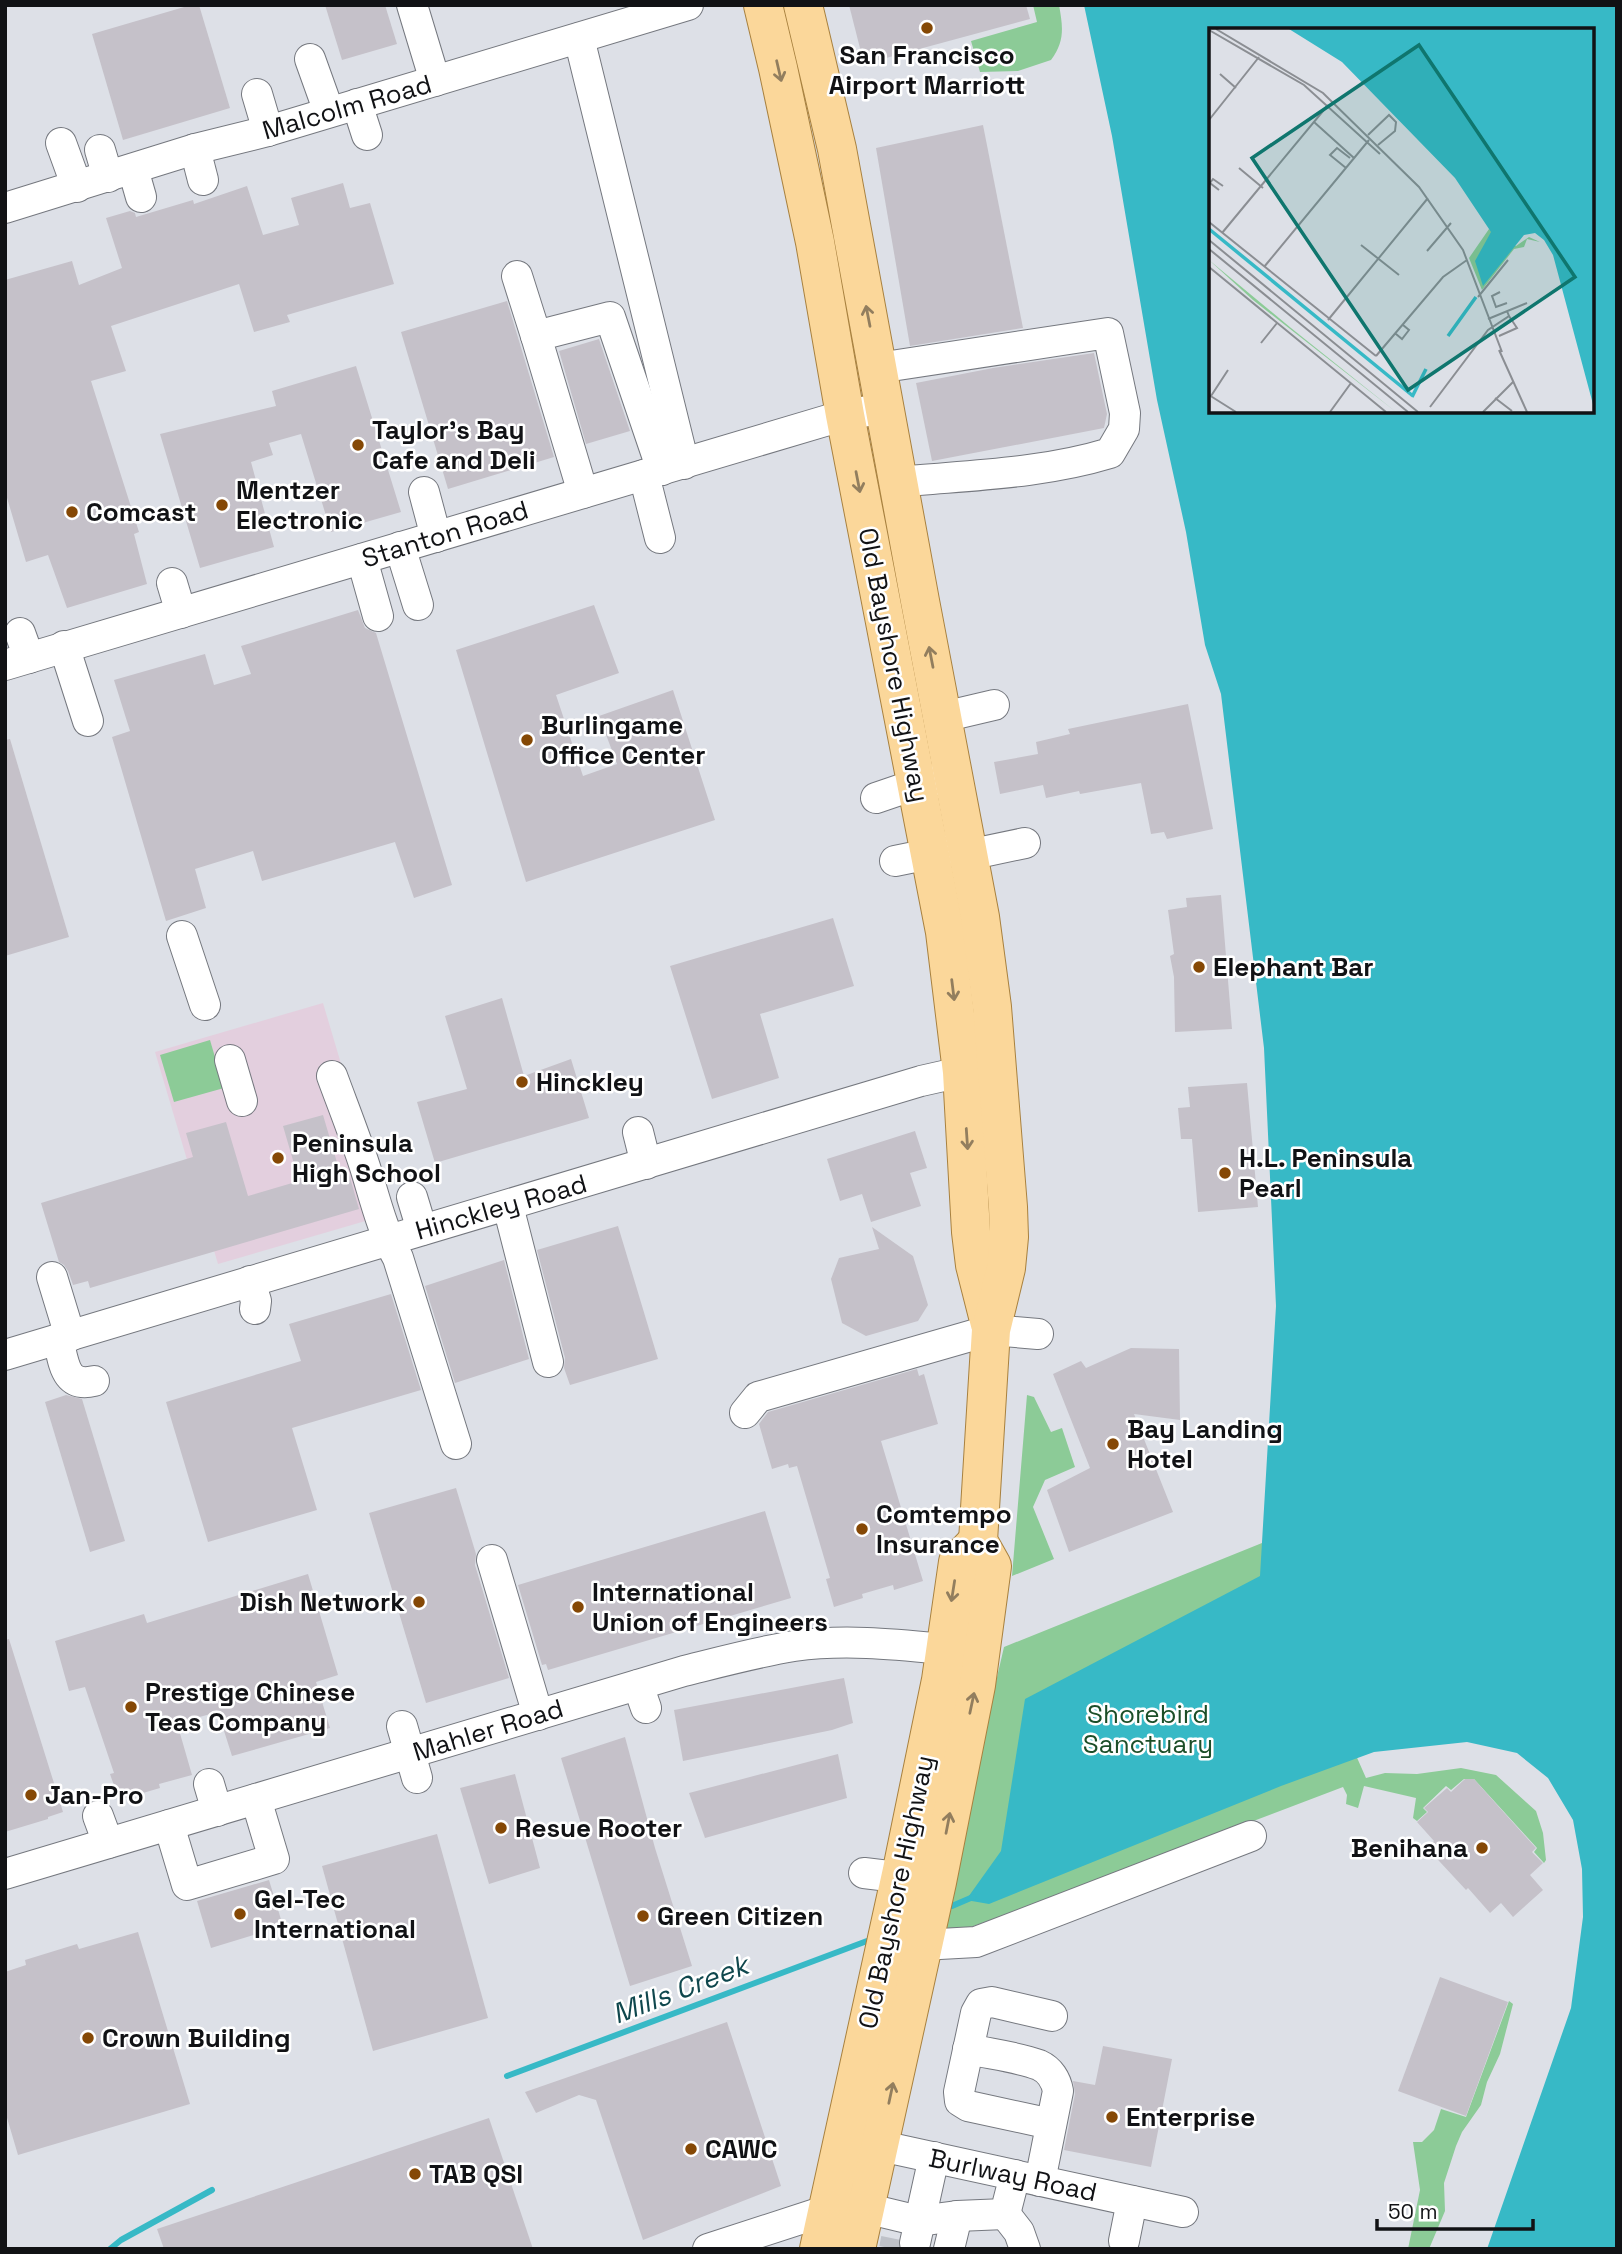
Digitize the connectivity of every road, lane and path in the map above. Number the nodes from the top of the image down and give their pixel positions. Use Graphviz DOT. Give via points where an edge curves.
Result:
graph roads {
  1 [pos="412,5"];
  2 [pos="688,5"];
  3 [pos="763,5"];
  4 [pos="803,5"];
  5 [pos="579,38"];
  6 [pos="310,59"];
  7 [pos="435,81"];
  8 [pos="257,94"];
  9 [pos="357,104"];
  10 [pos="329,113"];
  11 [pos="268,131"];
  12 [pos="367,135"];
  13 [pos="61,143"];
  14 [pos="195,149"];
  15 [pos="114,165"];
  16 [pos="203,180"];
  17 [pos="141,197"];
  18 [pos="64,199"];
  19 [pos="5,208"];
  20 [pos="517,276"];
  21 [pos="536,337"];
  22 [pos="878,368"];
  23 [pos="885,408"];
  24 [pos="845,415"];
  25 [pos="663,470"];
  26 [pos="898,482"];
  27 [pos="424,492"];
  28 [pos="583,493"];
  29 [pos="436,537"];
  30 [pos="660,538"];
  31 [pos="400,547"];
  32 [pos="362,559"];
  33 [pos="172,583"];
  34 [pos="418,605"];
  35 [pos="181,613"];
  36 [pos="378,616"];
  37 [pos="64,646"];
  38 [pos="18,652"];
  39 [pos="994,705"];
  40 [pos="943,717"];
  41 [pos="88,721"];
  42 [pos="954,776"];
  43 [pos="917,784"];
  44 [pos="876,798"];
  45 [pos="1026,843"];
  46 [pos="968,851"];
  47 [pos="912,857"];
  48 [pos="991,916"];
  49 [pos="943,922"];
  50 [pos="182,936"];
  51 [pos="205,1005"];
  52 [pos="230,1060"];
  53 [pos="980,1068"];
  54 [pos="332,1076"];
  55 [pos="243,1101"];
  56 [pos="638,1132"];
  57 [pos="643,1171"];
  58 [pos="412,1197"];
  59 [pos="508,1206"];
  60 [pos="422,1230"];
  61 [pos="388,1240"];
  62 [pos="52,1277"];
  63 [pos="991,1330"];
  64 [pos="1038,1334"];
  65 [pos="64,1338"];
  66 [pos="5,1355"];
  67 [pos="548,1362"];
  68 [pos="94,1381"];
  69 [pos="745,1413"];
  70 [pos="456,1444"];
  71 [pos="978,1541"];
  72 [pos="492,1560"];
  73 [pos="962,1651"];
  74 [pos="526,1725"];
  75 [pos="273,1802"];
  76 [pos="98,1816"];
  77 [pos="1251,1836"];
  78 [pos="153,1838"];
  79 [pos="108,1843"];
  80 [pos="5,1874"];
  81 [pos="900,1878"];
  82 [pos="923,1945"];
  83 [pos="885,1947"];
  84 [pos="1052,2017"];
  85 [pos="968,2049"];
  86 [pos="1051,2124"];
  87 [pos="862,2141"];
  88 [pos="934,2157"];
  89 [pos="1027,2178"];
  90 [pos="1132,2201"];
  91 [pos="865,2208"];
  92 [pos="828,2210"];
  93 [pos="1183,2212"];
  94 [pos="1005,2214"];
  95 [pos="923,2240"];
  96 [pos="1124,2241"];
  97 [pos="708,2249"];
  98 [pos="819,2249"];
  99 [pos="856,2249"];
  100 [pos="1025,2249"];
  1 -- 7 [label="street"];
  2 -- 5 [label="street, Malcolm Road"];
  3 -- 24 [label="main road, Old Bayshore Highway, one-way" via="815,242"];
  22 -- 4 [label="main road, Old Bayshore Highway, one-way" via="837,149"];
  5 -- 7 [label="street, Malcolm Road"];
  5 -- 25 [label="street"];
  6 -- 10 [label="street"];
  7 -- 9 [label="street, Malcolm Road"];
  8 -- 11 [label="street"];
  9 -- 10 [label="street, Malcolm Road"];
  9 -- 12 [label="street"];
  10 -- 11 [label="street, Malcolm Road"];
  11 -- 14 [label="street, Malcolm Road"];
  13 -- 18 [label="street"];
  14 -- 15 [label="street, Malcolm Road"];
  14 -- 16 [label="street"];
  15 -- 17 [label="street"];
  15 -- 18 [label="street, Malcolm Road"];
  18 -- 19 [label="street, Malcolm Road"];
  20 -- 21 [label="street"];
  21 -- 25 [label="street" via="610,317"];
  21 -- 28 [label="street"];
  22 -- 23 [label="main road, Old Bayshore Highway"];
  22 -- 26 [label="street" via="1108,333 1125,413 1124,429 1110,453 1010,473"];
  23 -- 24 [label="street, Stanton Road"];
  23 -- 26 [label="main road, Old Bayshore Highway"];
  24 -- 25 [label="street, Stanton Road"];
  24 -- 43 [label="main road, Old Bayshore Highway, one-way"];
  25 -- 28 [label="street, Stanton Road"];
  25 -- 30 [label="street"];
  40 -- 26 [label="main road, Old Bayshore Highway, one-way"];
  27 -- 29 [label="street"];
  28 -- 29 [label="street, Stanton Road"];
  29 -- 31 [label="street, Stanton Road"];
  31 -- 32 [label="street, Stanton Road"];
  31 -- 34 [label="street"];
  32 -- 35 [label="street, Stanton Road" via="318,558"];
  32 -- 36 [label="street"];
  33 -- 35 [label="street"];
  35 -- 37 [label="street, Stanton Road"];
  37 -- 38 [label="street, Stanton Road"];
  37 -- 41 [label="street"];
  39 -- 40 [label="street"];
  40 -- 42 [label="main road, Old Bayshore Highway"];
  42 -- 43 [label="street"];
  42 -- 46 [label="main road, Old Bayshore Highway"];
  43 -- 44 [label="street"];
  43 -- 47 [label="main road, Old Bayshore Highway"];
  45 -- 46 [label="street"];
  46 -- 47 [label="street"];
  46 -- 48 [label="main road, Old Bayshore Highway"];
  47 -- 49 [label="main road, Old Bayshore Highway"];
  48 -- 49 [label="street"];
  48 -- 53 [label="main road, Old Bayshore Highway" via="999,989"];
  49 -- 53 [label="main road, Old Bayshore Highway, one-way"];
  50 -- 51 [label="street"];
  52 -- 55 [label="street"];
  53 -- 57 [label="street, Hinckley Road" via="922,1081 755,1143 700,1147"];
  53 -- 63 [label="main road, Old Bayshore Highway, one-way" via="958,1210"];
  53 -- 63 [label="main road, Old Bayshore Highway" via="1011,1124 1016,1193 1009,1217 1019,1255 1006,1268"];
  54 -- 61 [label="street"];
  56 -- 57 [label="street"];
  57 -- 59 [label="street, Hinckley Road"];
  58 -- 60 [label="street"];
  59 -- 60 [label="street, Hinckley Road"];
  59 -- 67 [label="street"];
  60 -- 61 [label="street, Hinckley Road"];
  61 -- 65 [label="street, Hinckley Road" via="252,1295"];
  61 -- 70 [label="street" via="398,1258"];
  62 -- 65 [label="street"];
  63 -- 64 [label="street"];
  63 -- 69 [label="street" via="758,1397"];
  63 -- 71 [label="main road, Old Bayshore Highway"];
  65 -- 66 [label="street, Hinckley Road"];
  65 -- 68 [label="street" via="67,1373 80,1383"];
  71 -- 73 [label="main road, Old Bayshore Highway, one-way" via="958,1562"];
  71 -- 73 [label="main road, Old Bayshore Highway" via="992,1566 998,1609"];
  72 -- 74 [label="street"];
  73 -- 74 [label="street, Mahler Road" via="901,1656 817,1632 795,1646 736,1658 642,1696"];
  73 -- 81 [label="main road, Old Bayshore Highway" via="975,1690"];
  74 -- 75 [label="street, Mahler Road" via="444,1755 409,1753"];
  75 -- 78 [label="street, Mahler Road" via="213,1797"];
  75 -- 78 [label="street" via="274,1859 187,1885"];
  76 -- 79 [label="street"];
  77 -- 82 [label="street" via="976,1942"];
  78 -- 79 [label="street, Mahler Road"];
  79 -- 80 [label="street, Mahler Road"];
  81 -- 82 [label="main road, Old Bayshore Highway"];
  81 -- 83 [label="main road, Old Bayshore Highway"];
  82 -- 83 [label="street"];
  87 -- 82 [label="main road, Old Bayshore Highway, one-way"];
  83 -- 87 [label="main road, Old Bayshore Highway" via="860,2009"];
  84 -- 85 [label="street" via="986,2002 976,2013"];
  85 -- 86 [label="street" via="1045,2070 1058,2091"];
  85 -- 86 [label="street" via="959,2092 963,2104"];
  86 -- 89 [label="street"];
  87 -- 88 [label="street, Burlway Road"];
  87 -- 91 [label="main road, Old Bayshore Highway"];
  87 -- 92 [label="main road, Old Bayshore Highway"];
  88 -- 89 [label="street, Burlway Road"];
  88 -- 95 [label="street"];
  89 -- 90 [label="street, Burlway Road"];
  89 -- 94 [label="street"];
  90 -- 93 [label="street, Burlway Road"];
  90 -- 96 [label="street"];
  91 -- 92 [label="street"];
  91 -- 95 [label="street"];
  91 -- 99 [label="main road, Old Bayshore Highway"];
  92 -- 97 [label="street"];
  92 -- 98 [label="main road, Old Bayshore Highway"];
  94 -- 95 [label="street" via="957,2216"];
  94 -- 100 [label="street"];
}
